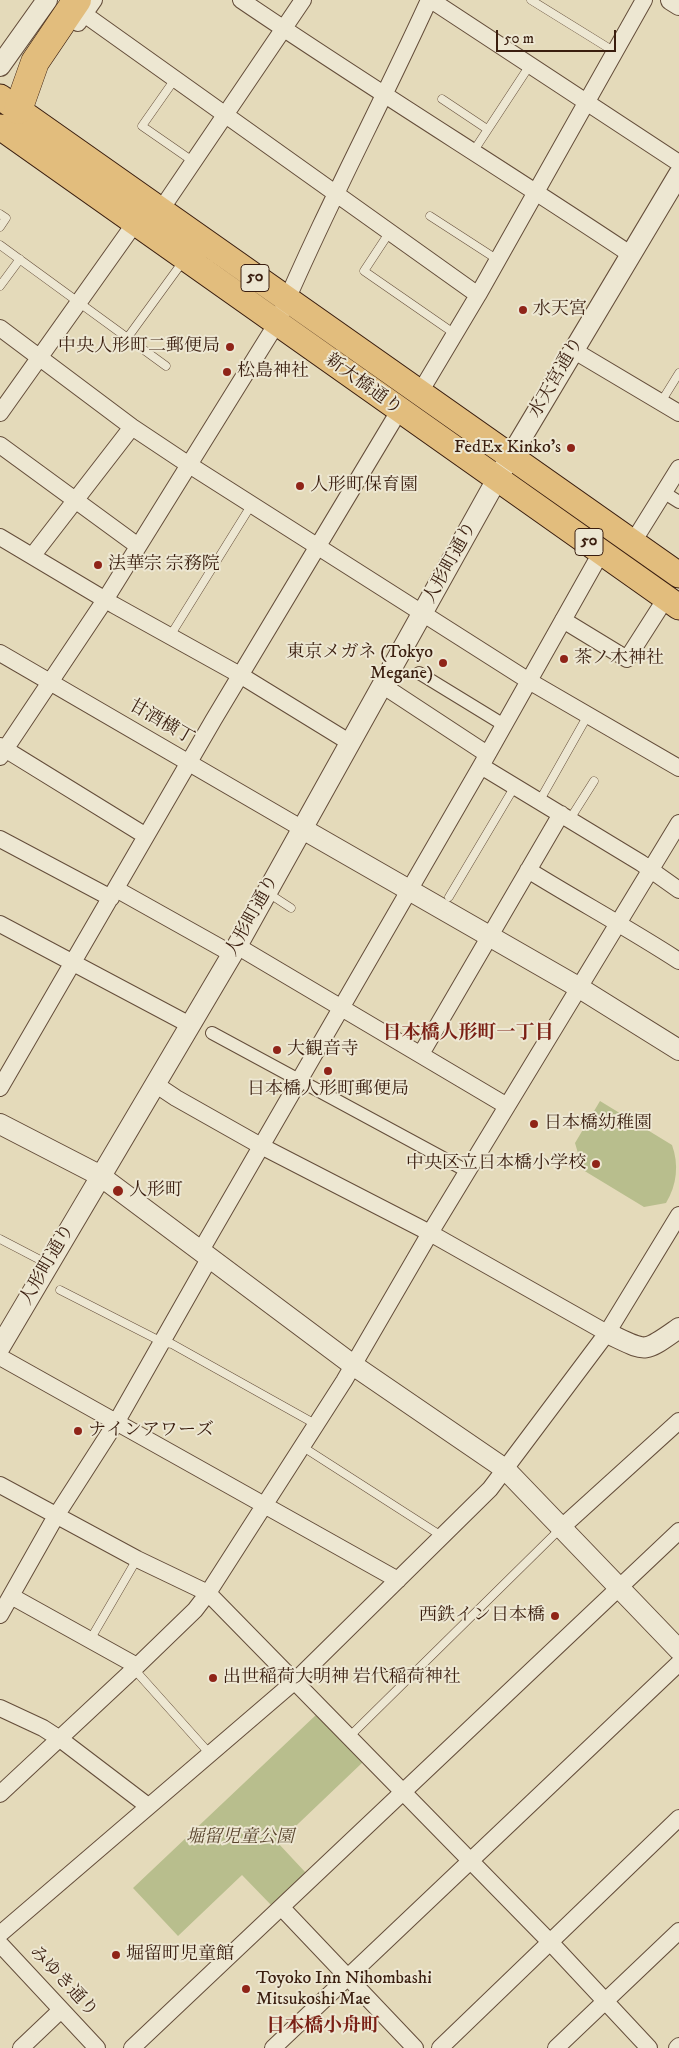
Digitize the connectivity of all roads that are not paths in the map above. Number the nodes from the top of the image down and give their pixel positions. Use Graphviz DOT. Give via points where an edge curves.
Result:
graph roads {
  1 [pos="47,0"];
  2 [pos="94,0"];
  3 [pos="241,0"];
  4 [pos="303,0"];
  5 [pos="430,0"];
  6 [pos="531,0"];
  7 [pos="644,0"];
  8 [pos="671,0"];
  9 [pos="679,5"];
  10 [pos="80,7"];
  11 [pos="284,29"];
  12 [pos="615,52"];
  13 [pos="530,65"];
  14 [pos="0,66"];
  15 [pos="175,79"];
  16 [pos="385,97"];
  17 [pos="442,99"];
  18 [pos="587,102"];
  19 [pos="226,115"];
  20 [pos="4,120"];
  21 [pos="487,129"];
  22 [pos="473,152"];
  23 [pos="194,162"];
  24 [pos="679,163"];
  25 [pos="679,174"];
  26 [pos="537,192"];
  27 [pos="336,193"];
  28 [pos="160,211"];
  29 [pos="0,214"];
  30 [pos="430,216"];
  31 [pos="135,223"];
  32 [pos="0,227"];
  33 [pos="389,233"];
  34 [pos="0,245"];
  35 [pos="630,254"];
  36 [pos="186,258"];
  37 [pos="20,259"];
  38 [pos="498,260"];
  39 [pos="0,286"];
  40 [pos="478,295"];
  41 [pos="287,300"];
  42 [pos="80,301"];
  43 [pos="277,323"];
  44 [pos="0,328"];
  45 [pos="455,334"];
  46 [pos="128,337"];
  47 [pos="574,350"];
  48 [pos="40,357"];
  49 [pos="166,366"];
  50 [pos="679,372"];
  51 [pos="419,394"];
  52 [pos="661,402"];
  53 [pos="399,411"];
  54 [pos="0,413"];
  55 [pos="679,413"];
  56 [pos="132,427"];
  57 [pos="0,445"];
  58 [pos="511,456"];
  59 [pos="188,463"];
  60 [pos="679,468"];
  61 [pos="497,479"];
  62 [pos="663,492"];
  63 [pos="75,500"];
  64 [pos="679,502"];
  65 [pos="252,503"];
  66 [pos="0,537"];
  67 [pos="633,542"];
  68 [pos="318,545"];
  69 [pos="138,546"];
  70 [pos="602,551"];
  71 [pos="32,555"];
  72 [pos="679,575"];
  73 [pos="105,600"];
  74 [pos="673,602"];
  75 [pos="423,614"];
  76 [pos="563,620"];
  77 [pos="170,636"];
  78 [pos="0,652"];
  79 [pos="419,673"];
  80 [pos="240,675"];
  81 [pos="529,680"];
  82 [pos="50,681"];
  83 [pos="382,685"];
  84 [pos="588,715"];
  85 [pos="504,725"];
  86 [pos="349,742"];
  87 [pos="2,750"];
  88 [pos="484,760"];
  89 [pos="188,762"];
  90 [pos="679,768"];
  91 [pos="594,781"];
  92 [pos="515,786"];
  93 [pos="540,800"];
  94 [pos="566,816"];
  95 [pos="302,828"];
  96 [pos="678,828"];
  97 [pos="146,836"];
  98 [pos="0,839"];
  99 [pos="528,870"];
  100 [pos="650,870"];
  101 [pos="409,890"];
  102 [pos="679,890"];
  103 [pos="266,892"];
  104 [pos="113,894"];
  105 [pos="449,897"];
  106 [pos="291,908"];
  107 [pos="617,923"];
  108 [pos="0,924"];
  109 [pos="490,936"];
  110 [pos="235,950"];
  111 [pos="679,961"];
  112 [pos="74,964"];
  113 [pos="578,987"];
  114 [pos="343,1007"];
  115 [pos="190,1025"];
  116 [pos="212,1033"];
  117 [pos="679,1050"];
  118 [pos="421,1054"];
  119 [pos="300,1079"];
  120 [pos="155,1084"];
  121 [pos="0,1088"];
  122 [pos="507,1106"];
  123 [pos="0,1124"];
  124 [pos="261,1146"];
  125 [pos="467,1171"];
  126 [pos="99,1175"];
  127 [pos="679,1215"];
  128 [pos="430,1233"];
  129 [pos="0,1239"];
  130 [pos="204,1255"];
  131 [pos="48,1264"];
  132 [pos="60,1290"];
  133 [pos="679,1328"];
  134 [pos="607,1333"];
  135 [pos="162,1342"];
  136 [pos="0,1347"];
  137 [pos="0,1357"];
  138 [pos="354,1365"];
  139 [pos="117,1421"];
  140 [pos="679,1421"];
  141 [pos="317,1425"];
  142 [pos="303,1447"];
  143 [pos="505,1469"];
  144 [pos="0,1485"];
  145 [pos="265,1504"];
  146 [pos="56,1516"];
  147 [pos="562,1527"];
  148 [pos="679,1531"];
  149 [pos="440,1536"];
  150 [pos="137,1559"];
  151 [pos="398,1580"];
  152 [pos="620,1587"];
  153 [pos="208,1593"];
  154 [pos="11,1596"];
  155 [pos="0,1615"];
  156 [pos="90,1640"];
  157 [pos="679,1650"];
  158 [pos="679,1663"];
  159 [pos="136,1667"];
  160 [pos="295,1681"];
  161 [pos="0,1708"];
  162 [pos="350,1736"];
  163 [pos="60,1739"];
  164 [pos="210,1754"];
  165 [pos="405,1792"];
  166 [pos="0,1794"];
  167 [pos="148,1806"];
  168 [pos="679,1818"];
  169 [pos="472,1862"];
  170 [pos="282,1908"];
  171 [pos="679,1931"];
  172 [pos="0,1934"];
  173 [pos="550,1942"];
  174 [pos="0,1944"];
  175 [pos="348,1979"];
  176 [pos="605,2001"];
  177 [pos="61,2010"];
  178 [pos="22,2048"];
  179 [pos="97,2048"];
  180 [pos="132,2048"];
  181 [pos="273,2048"];
  182 [pos="415,2048"];
  183 [pos="440,2048"];
  184 [pos="556,2048"];
  185 [pos="649,2048"];
  1 -- 14 [label="street"];
  2 -- 10 [label="street"];
  3 -- 11 [label="street"];
  4 -- 11 [label="street"];
  5 -- 13 [label="street"];
  5 -- 16 [label="street"];
  6 -- 12 [label="lane"];
  7 -- 12 [label="street"];
  8 -- 9 [label="street"];
  10 -- 15 [label="street"];
  10 -- 20 [label="highway" via="35,62"];
  11 -- 16 [label="street"];
  11 -- 19 [label="street"];
  12 -- 18 [label="street"];
  13 -- 18 [label="street"];
  13 -- 21 [label="lane"];
  15 -- 19 [label="street"];
  15 -- 23 [label="lane" via="142,126"];
  16 -- 22 [label="street"];
  16 -- 27 [label="street"];
  17 -- 21 [label="lane"];
  18 -- 24 [label="street"];
  18 -- 26 [label="street"];
  19 -- 23 [label="street"];
  19 -- 27 [label="street"];
  20 -- 28 [label="main road, 新大橋通り / 50"];
  20 -- 31 [label="main road, 新大橋通り / 50"];
  21 -- 22 [label="lane"];
  22 -- 26 [label="street"];
  23 -- 28 [label="street"];
  25 -- 35 [label="street, 水天宮通り"];
  26 -- 35 [label="street"];
  26 -- 38 [label="street"];
  27 -- 33 [label="street"];
  27 -- 41 [label="street"];
  28 -- 41 [label="main road, 新大橋通り / 50"];
  29 -- 32 [label="lane" via="6,218"];
  30 -- 38 [label="lane"];
  31 -- 36 [label="main road, 新大橋通り / 50"];
  31 -- 42 [label="street"];
  33 -- 40 [label="street"];
  33 -- 45 [label="lane" via="364,271"];
  34 -- 37 [label="lane"];
  35 -- 47 [label="street, 水天宮通り"];
  36 -- 43 [label="main road, 新大橋通り / 50"];
  36 -- 46 [label="lane"];
  37 -- 39 [label="lane"];
  37 -- 42 [label="lane"];
  38 -- 40 [label="street"];
  40 -- 45 [label="street"];
  41 -- 43 [label="street"];
  41 -- 51 [label="main road, 新大橋通り / 50"];
  42 -- 46 [label="lane"];
  42 -- 48 [label="street"];
  43 -- 53 [label="main road, 新大橋通り / 50"];
  43 -- 59 [label="street"];
  44 -- 48 [label="street"];
  45 -- 51 [label="street"];
  46 -- 49 [label="lane"];
  47 -- 52 [label="street"];
  47 -- 58 [label="street, 水天宮通り"];
  48 -- 54 [label="street"];
  48 -- 56 [label="street"];
  50 -- 52 [label="lane"];
  51 -- 58 [label="main road, 新大橋通り / 50"];
  52 -- 55 [label="street"];
  53 -- 61 [label="main road, 新大橋通り / 50"];
  53 -- 68 [label="street"];
  56 -- 59 [label="street"];
  56 -- 63 [label="street"];
  57 -- 63 [label="street"];
  58 -- 61 [label="street, 水天宮通り"];
  58 -- 67 [label="main road, 新大橋通り / 50"];
  59 -- 65 [label="street"];
  59 -- 69 [label="street"];
  60 -- 62 [label="street"];
  61 -- 70 [label="main road, 新大橋通り / 50"];
  61 -- 75 [label="street, 人形町通り"];
  62 -- 64 [label="street"];
  62 -- 67 [label="street"];
  63 -- 69 [label="street"];
  63 -- 71 [label="street"];
  65 -- 68 [label="street"];
  65 -- 77 [label="lane"];
  66 -- 71 [label="street"];
  67 -- 72 [label="main road, 新大橋通り / 50"];
  68 -- 75 [label="street"];
  68 -- 80 [label="street"];
  69 -- 73 [label="street"];
  70 -- 74 [label="main road, 新大橋通り / 50"];
  70 -- 76 [label="street"];
  71 -- 73 [label="street"];
  73 -- 77 [label="street"];
  73 -- 82 [label="street"];
  74 -- 76 [label="street" via="627,659"];
  75 -- 81 [label="street"];
  75 -- 83 [label="street, 人形町通り"];
  76 -- 81 [label="street"];
  77 -- 80 [label="street"];
  78 -- 82 [label="street, 甘酒横丁"];
  79 -- 85 [label="street"];
  80 -- 86 [label="street"];
  80 -- 89 [label="street"];
  81 -- 84 [label="street"];
  81 -- 85 [label="street"];
  82 -- 87 [label="street"];
  82 -- 89 [label="street, 甘酒横丁"];
  83 -- 86 [label="street, 人形町通り"];
  83 -- 88 [label="street"];
  84 -- 90 [label="street"];
  84 -- 93 [label="lane"];
  85 -- 88 [label="street"];
  86 -- 95 [label="street, 人形町通り"];
  87 -- 97 [label="street"];
  88 -- 92 [label="street"];
  88 -- 101 [label="street"];
  89 -- 95 [label="street, 甘酒横丁"];
  89 -- 97 [label="street"];
  91 -- 94 [label="lane"];
  92 -- 93 [label="street"];
  92 -- 105 [label="lane"];
  93 -- 94 [label="street"];
  94 -- 99 [label="street"];
  94 -- 100 [label="street"];
  95 -- 101 [label="street"];
  95 -- 103 [label="street, 人形町通り"];
  96 -- 100 [label="street"];
  97 -- 104 [label="street"];
  98 -- 104 [label="street"];
  99 -- 107 [label="street"];
  99 -- 109 [label="street"];
  100 -- 102 [label="street"];
  100 -- 107 [label="street"];
  101 -- 109 [label="street"];
  101 -- 114 [label="street"];
  103 -- 106 [label="lane"];
  103 -- 110 [label="street, 人形町通り"];
  104 -- 110 [label="street"];
  104 -- 112 [label="street"];
  107 -- 111 [label="street"];
  107 -- 113 [label="street"];
  108 -- 112 [label="street"];
  109 -- 113 [label="street"];
  109 -- 118 [label="street"];
  110 -- 114 [label="street"];
  110 -- 115 [label="street, 人形町通り"];
  112 -- 115 [label="street"];
  112 -- 121 [label="street"];
  113 -- 117 [label="street"];
  113 -- 122 [label="street"];
  114 -- 118 [label="street"];
  114 -- 119 [label="street"];
  115 -- 120 [label="street, 人形町通り"];
  116 -- 119 [label="street"];
  118 -- 122 [label="street"];
  119 -- 124 [label="street"];
  119 -- 125 [label="street"];
  120 -- 124 [label="street"];
  120 -- 126 [label="street, 人形町通り"];
  122 -- 125 [label="street"];
  123 -- 126 [label="street"];
  124 -- 128 [label="street"];
  124 -- 130 [label="street"];
  125 -- 128 [label="street"];
  126 -- 130 [label="street"];
  126 -- 131 [label="street, 人形町通り"];
  127 -- 134 [label="street"];
  128 -- 134 [label="street"];
  128 -- 138 [label="street"];
  129 -- 131 [label="lane"];
  130 -- 135 [label="street"];
  130 -- 138 [label="street"];
  131 -- 136 [label="street, 人形町通り"];
  132 -- 135 [label="lane"];
  133 -- 134 [label="street" via="650,1348 640,1348"];
  134 -- 143 [label="street"];
  135 -- 139 [label="street"];
  135 -- 141 [label="lane" via="172,1344"];
  137 -- 139 [label="street"];
  138 -- 141 [label="street"];
  138 -- 143 [label="street"];
  139 -- 145 [label="street"];
  139 -- 146 [label="street"];
  140 -- 147 [label="street"];
  141 -- 142 [label="street"];
  142 -- 145 [label="street"];
  142 -- 149 [label="lane"];
  143 -- 147 [label="street"];
  143 -- 149 [label="street" via="490,1489"];
  144 -- 146 [label="street"];
  145 -- 151 [label="street"];
  145 -- 153 [label="street"];
  146 -- 150 [label="street"];
  146 -- 154 [label="street"];
  147 -- 152 [label="street"];
  147 -- 162 [label="lane"];
  148 -- 152 [label="street"];
  149 -- 151 [label="street"];
  150 -- 153 [label="street"];
  150 -- 156 [label="lane"];
  151 -- 160 [label="street"];
  152 -- 157 [label="street"];
  152 -- 165 [label="street"];
  153 -- 159 [label="street" via="195,1610"];
  153 -- 160 [label="street"];
  154 -- 155 [label="street"];
  154 -- 156 [label="street"];
  156 -- 159 [label="street"];
  158 -- 169 [label="street"];
  159 -- 163 [label="street"];
  159 -- 164 [label="lane"];
  160 -- 162 [label="street"];
  160 -- 164 [label="street"];
  161 -- 163 [label="street"];
  162 -- 165 [label="street"];
  163 -- 166 [label="street"];
  163 -- 167 [label="street"];
  164 -- 167 [label="street"];
  165 -- 169 [label="street"];
  165 -- 170 [label="street"];
  167 -- 172 [label="street"];
  168 -- 173 [label="street"];
  169 -- 173 [label="street"];
  169 -- 175 [label="street"];
  170 -- 175 [label="street"];
  170 -- 180 [label="street"];
  171 -- 176 [label="street"];
  173 -- 176 [label="street"];
  173 -- 183 [label="street"];
  174 -- 177 [label="street, みゆき通り"];
  175 -- 181 [label="street"];
  175 -- 182 [label="street"];
  176 -- 184 [label="street"];
  176 -- 185 [label="street"];
  177 -- 178 [label="street"];
  177 -- 179 [label="street, みゆき通り"];
}
